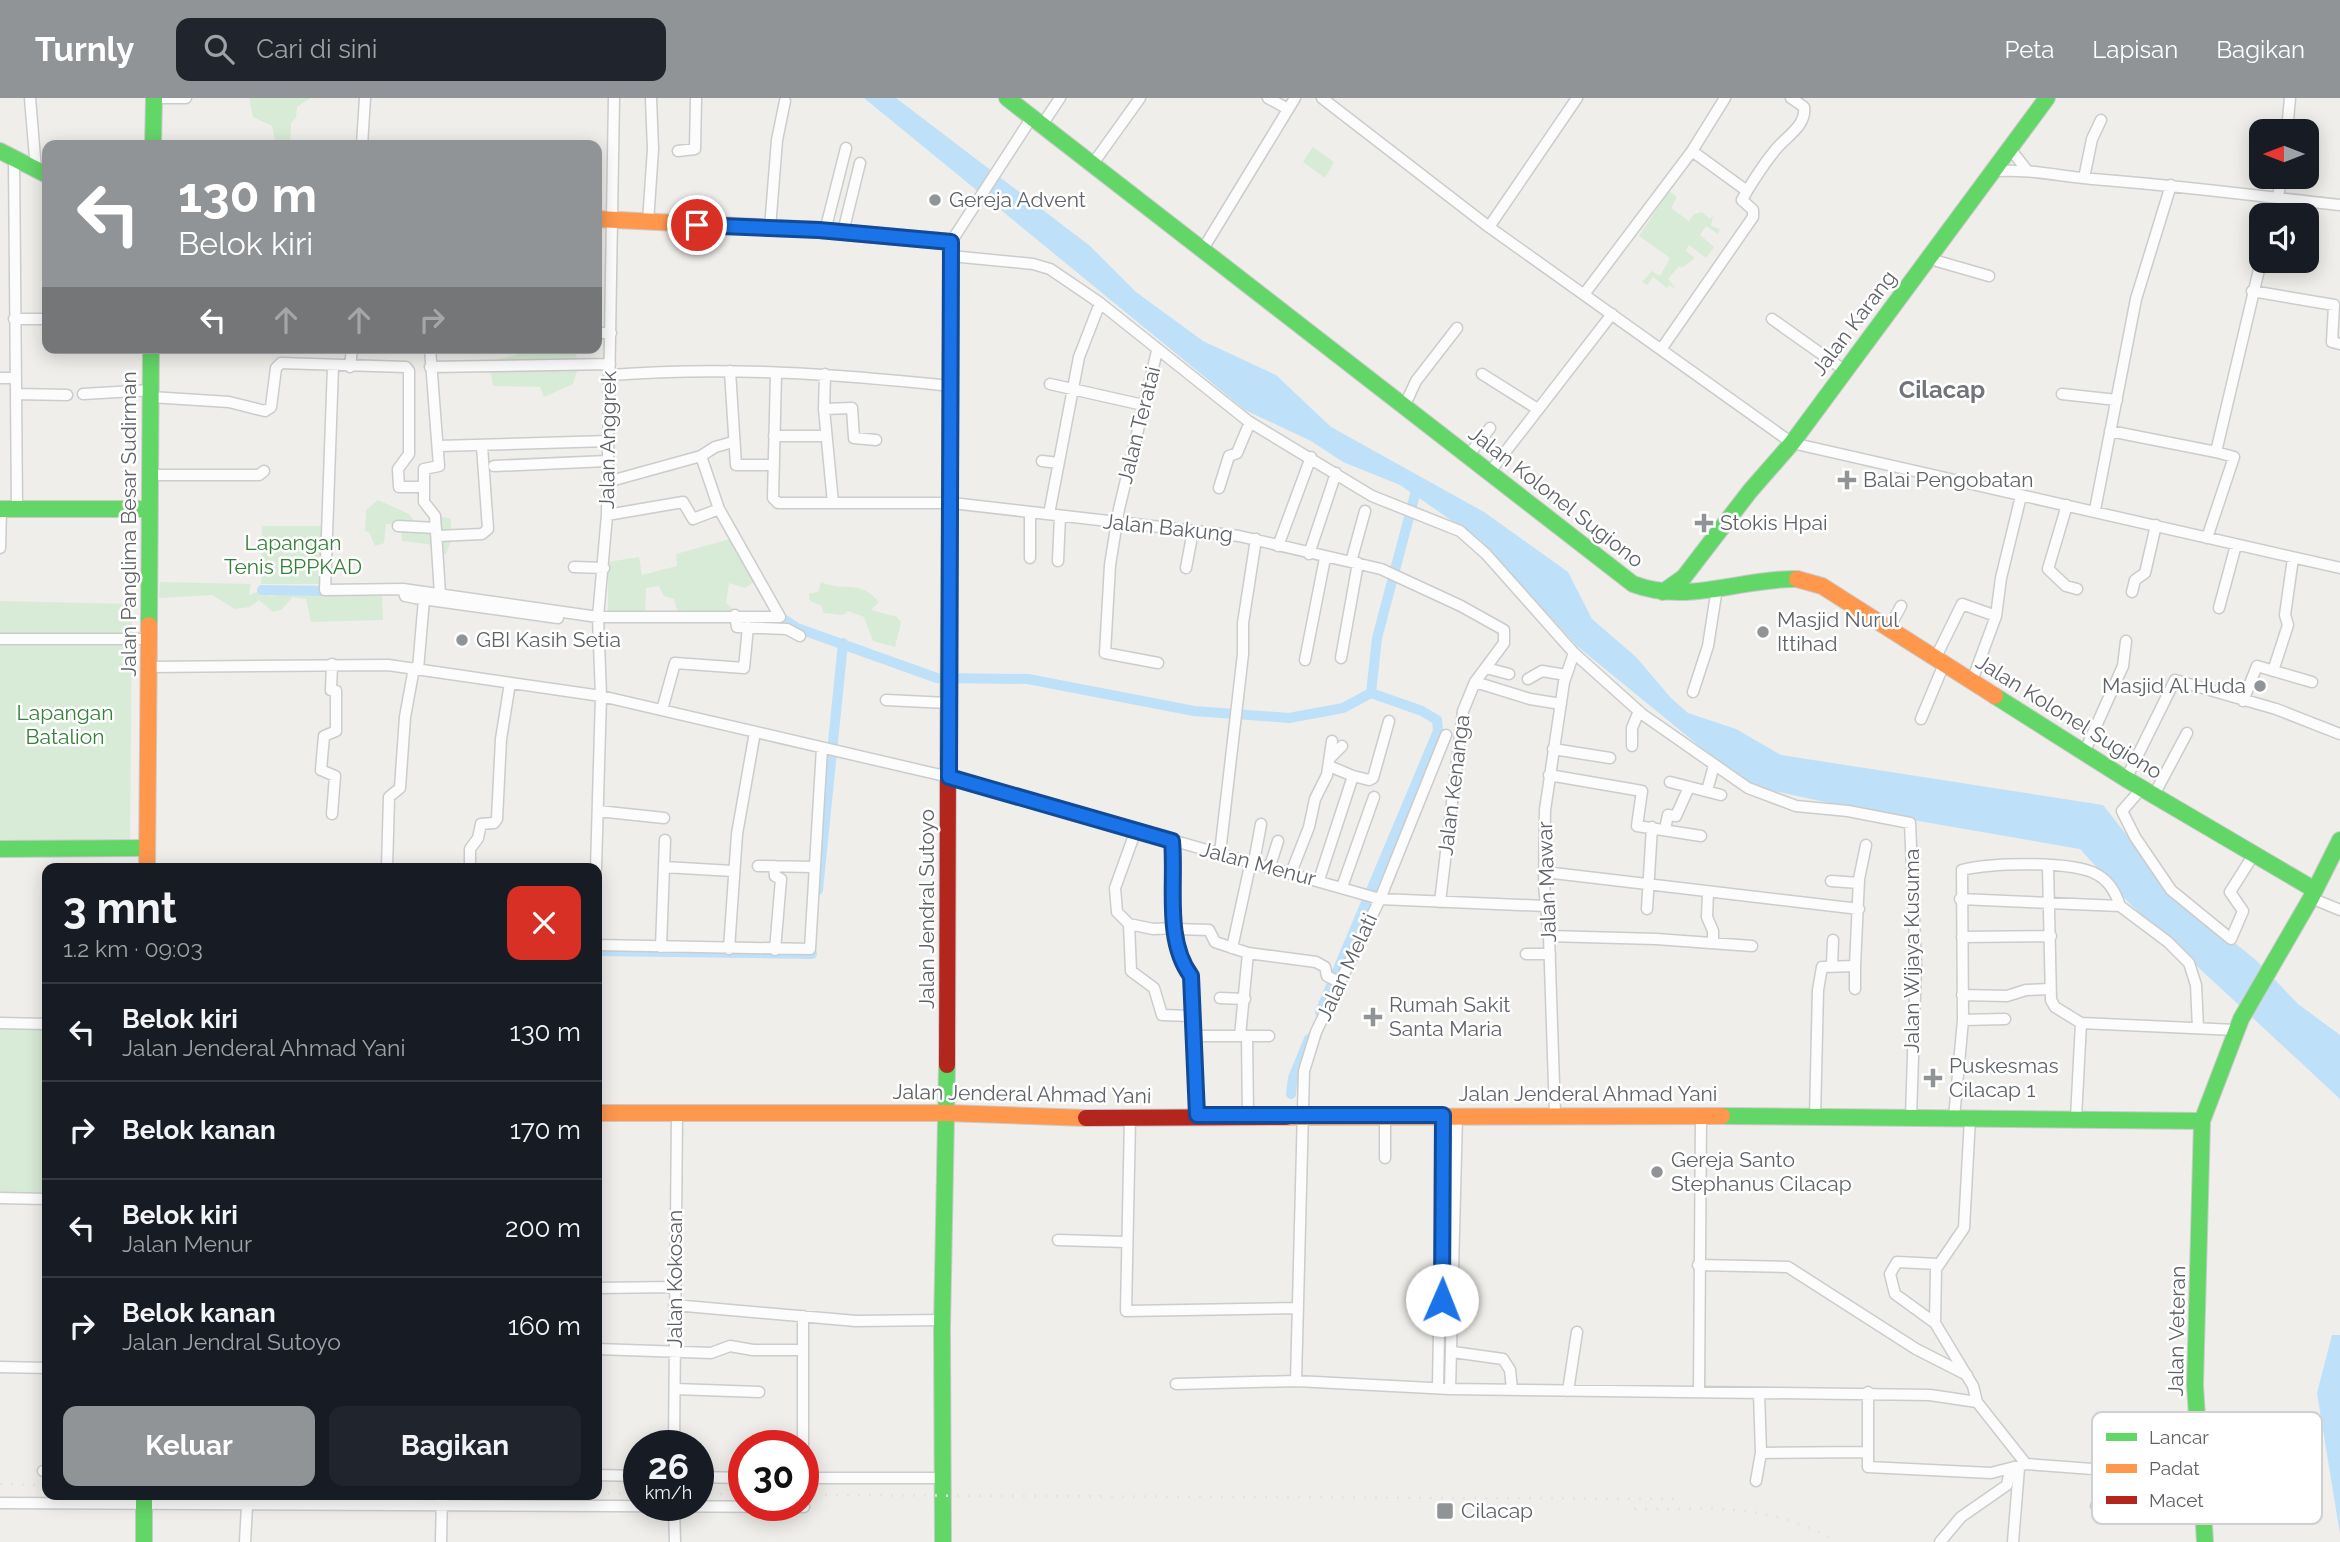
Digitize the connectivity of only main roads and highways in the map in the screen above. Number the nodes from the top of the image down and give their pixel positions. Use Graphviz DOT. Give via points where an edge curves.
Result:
graph roads {
  1 [pos="156,98"];
  2 [pos="1007,98"];
  3 [pos="2044,99"];
  4 [pos="153,140"];
  5 [pos="7,154"];
  6 [pos="42,173"];
  7 [pos="605,220"];
  8 [pos="151,354"];
  9 [pos="6,508"];
  10 [pos="148,509"];
  11 [pos="1690,570"];
  12 [pos="1700,591"];
  13 [pos="1659,594"];
  14 [pos="2340,840"];
  15 [pos="147,848"];
  16 [pos="0,849"];
  17 [pos="147,863"];
  18 [pos="2313,894"];
  19 [pos="602,1113"];
  20 [pos="947,1113"];
  21 [pos="2202,1121"];
  22 [pos="2196,1412"];
  23 [pos="144,1500"];
  24 [pos="2203,1524"];
  25 [pos="144,1542"];
  26 [pos="943,1542"];
  27 [pos="2205,1542"];
  1 -- 4 [label="main road"];
  2 -- 13 [label="main road, Jalan Kolonel Sugiono" via="1633,584"];
  3 -- 11 [label="main road, Jalan Karang" via="1996,171 1792,443"];
  5 -- 6 [label="main road"];
  7 -- 20 [label="main road, Jalan Jendral Sutoyo" via="843,232 951,249"];
  8 -- 10 [label="main road, Jalan Panglima Besar Sudirman"];
  9 -- 10 [label="main road"];
  10 -- 15 [label="main road, Jalan Panglima Besar Sudirman"];
  11 -- 12 [label="main road"];
  11 -- 13 [label="main road, Jalan Karang"];
  12 -- 13 [label="main road, Jalan Kolonel Sugiono"];
  12 -- 18 [label="main road, Jalan Kolonel Sugiono" via="1774,578 1802,578 1822,586"];
  14 -- 18 [label="main road, Jalan Veteran"];
  15 -- 16 [label="main road"];
  15 -- 17 [label="main road, Jalan Panglima Besar Sudirman"];
  18 -- 21 [label="main road, Jalan Veteran" via="2239,1024"];
  19 -- 20 [label="main road, Jalan Jenderal Ahmad Yani"];
  20 -- 21 [label="main road, Jalan Jenderal Ahmad Yani" via="1130,1119 1555,1114"];
  20 -- 26 [label="main road, Jalan Jendral Sutoyo"];
  21 -- 22 [label="main road, Jalan Veteran"];
  23 -- 25 [label="main road"];
  24 -- 27 [label="main road, Jalan Veteran"];
}
